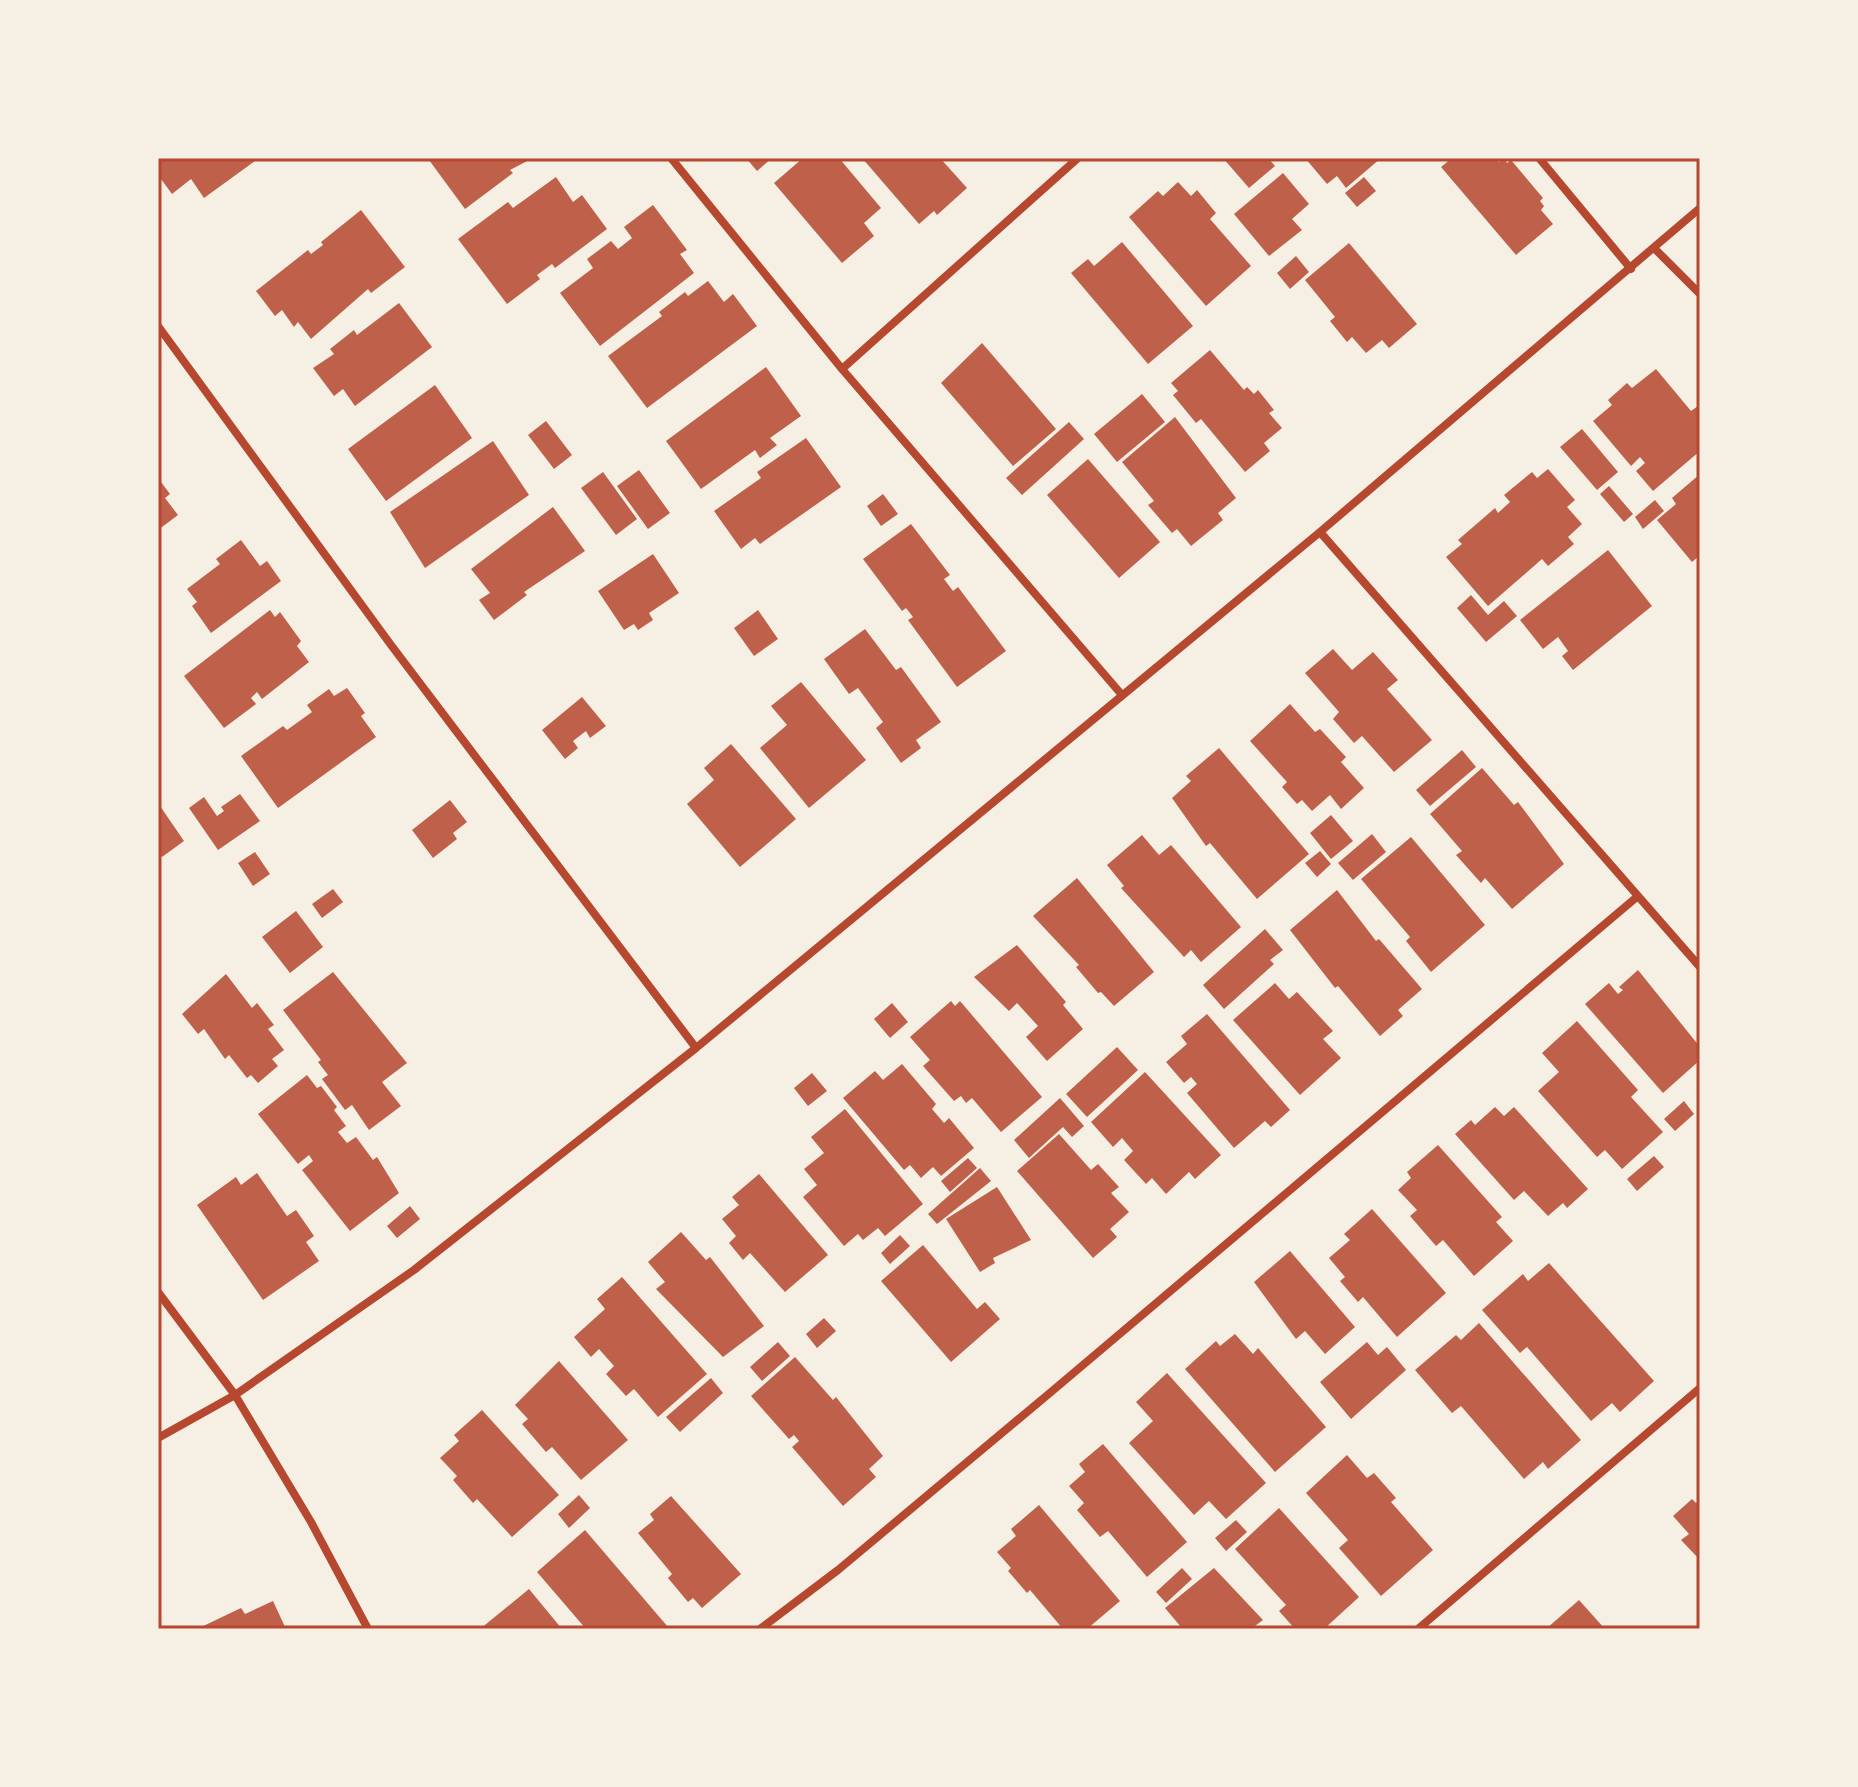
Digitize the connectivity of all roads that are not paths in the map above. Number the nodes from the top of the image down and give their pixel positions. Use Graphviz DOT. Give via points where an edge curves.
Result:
graph roads {
  1 [pos="671,158"];
  2 [pos="1078,158"];
  3 [pos="1539,158"];
  4 [pos="1700,208"];
  5 [pos="1654,248"];
  6 [pos="1631,269"];
  7 [pos="1700,294"];
  8 [pos="158,326"];
  9 [pos="842,369"];
  10 [pos="1320,532"];
  11 [pos="1122,695"];
  12 [pos="1638,896"];
  13 [pos="1700,967"];
  14 [pos="696,1048"];
  15 [pos="158,1292"];
  16 [pos="1700,1388"];
  17 [pos="235,1395"];
  18 [pos="158,1438"];
  19 [pos="368,1629"];
  20 [pos="760,1629"];
  21 [pos="1418,1629"];
  1 -- 9 [label="street"];
  2 -- 9 [label="street"];
  3 -- 6 [label="street"];
  4 -- 5 [label="street"];
  5 -- 6 [label="street"];
  5 -- 7 [label="street"];
  6 -- 10 [label="street"];
  8 -- 14 [label="street"];
  9 -- 11 [label="street"];
  10 -- 11 [label="street"];
  10 -- 12 [label="street"];
  11 -- 14 [label="street"];
  12 -- 13 [label="street"];
  12 -- 20 [label="street" via="838,1570"];
  14 -- 17 [label="street" via="414,1270"];
  15 -- 17 [label="street"];
  16 -- 21 [label="street"];
  17 -- 18 [label="street"];
  17 -- 19 [label="street"];
}
